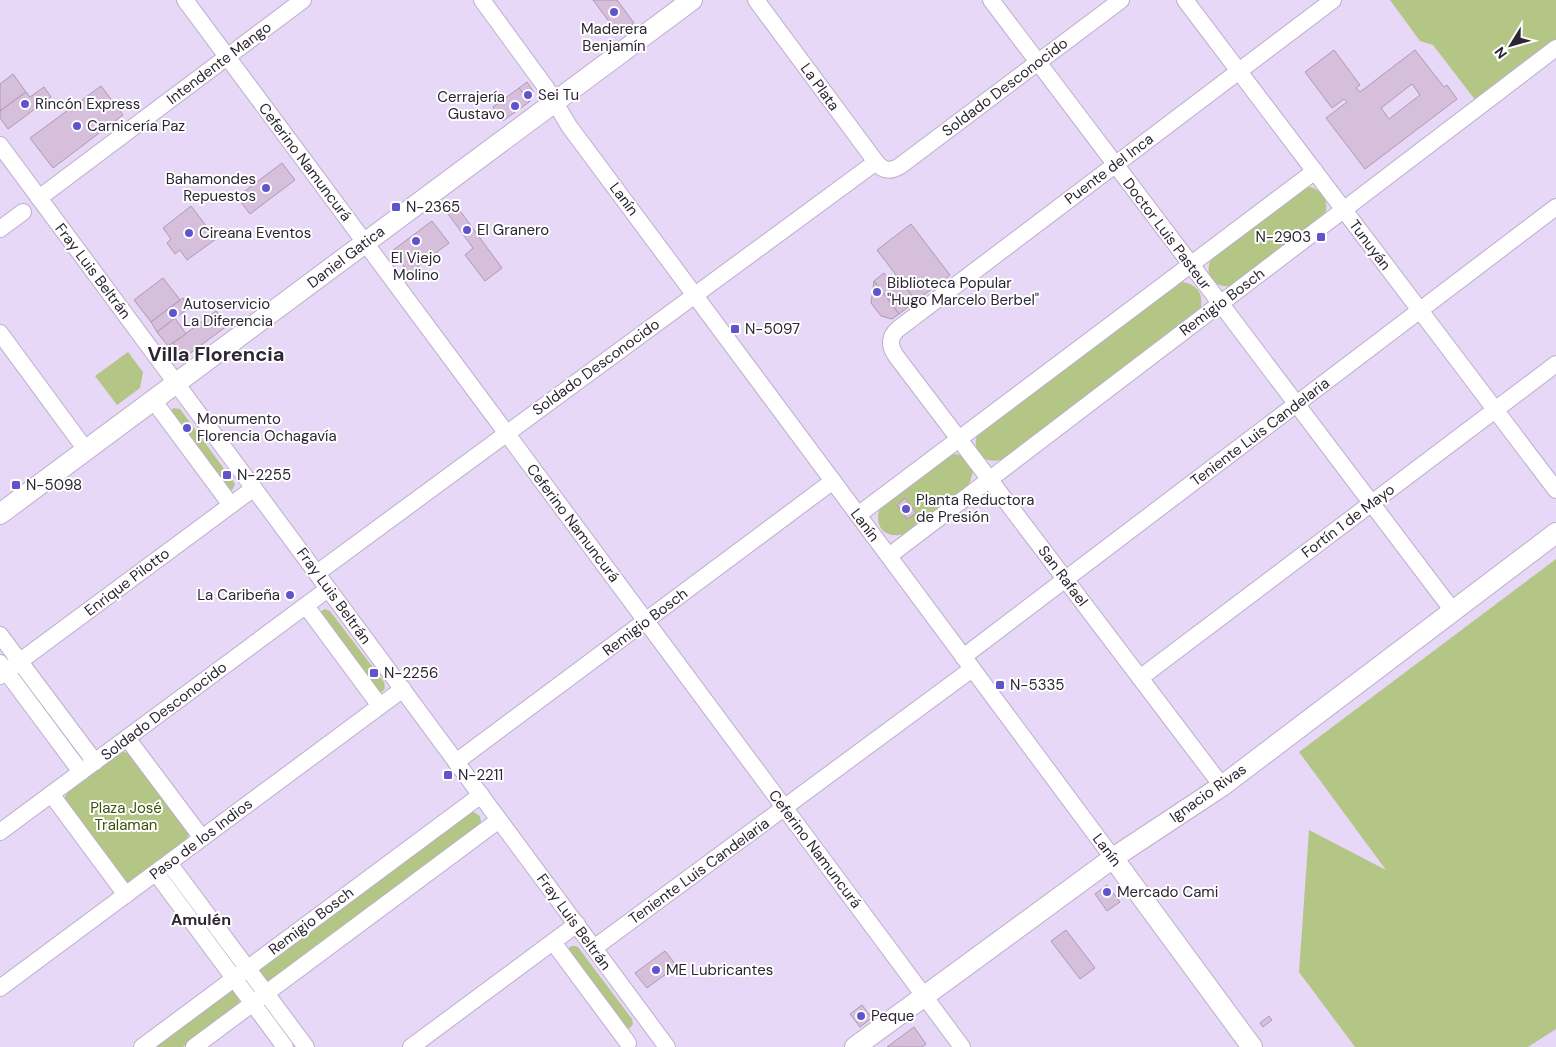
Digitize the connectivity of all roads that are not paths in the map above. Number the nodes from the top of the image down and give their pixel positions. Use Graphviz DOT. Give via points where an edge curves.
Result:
graph roads {
  1 [pos="185,0"];
  2 [pos="303,0"];
  3 [pos="482,0"];
  4 [pos="692,0"];
  5 [pos="756,0"];
  6 [pos="990,0"];
  7 [pos="1121,0"];
  8 [pos="1185,0"];
  9 [pos="1333,0"];
  10 [pos="1556,48"];
  11 [pos="227,57"];
  12 [pos="1038,62"];
  13 [pos="1238,71"];
  14 [pos="555,102"];
  15 [pos="0,146"];
  16 [pos="1115,164"];
  17 [pos="881,166"];
  18 [pos="1315,171"];
  19 [pos="39,198"];
  20 [pos="1556,207"];
  21 [pos="1344,210"];
  22 [pos="23,212"];
  23 [pos="0,228"];
  24 [pos="365,243"];
  25 [pos="1190,264"];
  26 [pos="695,295"];
  27 [pos="1220,304"];
  28 [pos="1420,310"];
  29 [pos="0,332"];
  30 [pos="891,341"];
  31 [pos="1556,364"];
  32 [pos="176,383"];
  33 [pos="153,400"];
  34 [pos="1296,404"];
  35 [pos="1496,410"];
  36 [pos="506,433"];
  37 [pos="959,439"];
  38 [pos="86,450"];
  39 [pos="989,479"];
  40 [pos="833,482"];
  41 [pos="254,488"];
  42 [pos="1556,490"];
  43 [pos="1371,504"];
  44 [pos="231,505"];
  45 [pos="2,509"];
  46 [pos="858,515"];
  47 [pos="1556,533"];
  48 [pos="888,556"];
  49 [pos="316,573"];
  50 [pos="1065,580"];
  51 [pos="328,589"];
  52 [pos="306,606"];
  53 [pos="1452,611"];
  54 [pos="646,621"];
  55 [pos="0,635"];
  56 [pos="20,662"];
  57 [pos="968,663"];
  58 [pos="2,670"];
  59 [pos="1140,678"];
  60 [pos="403,690"];
  61 [pos="380,706"];
  62 [pos="127,738"];
  63 [pos="95,762"];
  64 [pos="456,762"];
  65 [pos="81,772"];
  66 [pos="1222,786"];
  67 [pos="51,794"];
  68 [pos="481,795"];
  69 [pos="784,808"];
  70 [pos="499,820"];
  71 [pos="0,832"];
  72 [pos="202,838"];
  73 [pos="1113,858"];
  74 [pos="169,863"];
  75 [pos="156,873"];
  76 [pos="126,895"];
  77 [pos="577,924"];
  78 [pos="553,942"];
  79 [pos="594,948"];
  80 [pos="248,968"];
  81 [pos="234,978"];
  82 [pos="0,988"];
  83 [pos="266,993"];
  84 [pos="924,996"];
  85 [pos="252,1003"];
  86 [pos="651,1026"];
  87 [pos="625,1045"];
  88 [pos="1249,1046"];
  89 [pos="142,1047"];
  90 [pos="194,1047"];
  91 [pos="285,1047"];
  92 [pos="306,1047"];
  93 [pos="411,1047"];
  94 [pos="667,1047"];
  95 [pos="855,1047"];
  96 [pos="962,1047"];
  1 -- 11 [label="street, Ceferino Namuncurá"];
  2 -- 11 [label="street, Intendente Mango"];
  3 -- 14 [label="street, Lanín"];
  4 -- 14 [label="main road, Daniel Gatica"];
  5 -- 17 [label="street, La Plata"];
  6 -- 12 [label="street, Doctor Luis Pasteur"];
  7 -- 12 [label="street, Soldado Desconocido"];
  8 -- 13 [label="street, Tunuyán"];
  9 -- 13 [label="street, Puente del Inca"];
  10 -- 21 [label="street, Remigio Bosch"];
  11 -- 19 [label="street, Intendente Mango"];
  11 -- 24 [label="street, Ceferino Namuncurá"];
  12 -- 16 [label="street, Doctor Luis Pasteur"];
  12 -- 17 [label="street, Soldado Desconocido" via="900,166"];
  13 -- 16 [label="street, Puente del Inca"];
  13 -- 18 [label="street, Tunuyán"];
  14 -- 24 [label="main road, Daniel Gatica"];
  14 -- 26 [label="street, Lanín" via="569,126"];
  15 -- 19 [label="street, Fray Luis Beltrán"];
  16 -- 25 [label="street, Doctor Luis Pasteur"];
  16 -- 30 [label="street, Puente del Inca" via="898,329"];
  17 -- 26 [label="street, Soldado Desconocido"];
  18 -- 21 [label="street, Tunuyán"];
  18 -- 25 [label="street"];
  19 -- 32 [label="street, Fray Luis Beltrán"];
  20 -- 28 [label="street, Teniente Luis Candelaria"];
  21 -- 27 [label="street, Remigio Bosch"];
  21 -- 28 [label="street, Tunuyán"];
  22 -- 23 [label="street"];
  24 -- 32 [label="main road, Daniel Gatica"];
  24 -- 36 [label="street, Ceferino Namuncurá"];
  25 -- 27 [label="street, Doctor Luis Pasteur"];
  25 -- 37 [label="street"];
  26 -- 36 [label="street, Soldado Desconocido"];
  26 -- 40 [label="street, Lanín"];
  27 -- 34 [label="street, Doctor Luis Pasteur"];
  27 -- 39 [label="street, Remigio Bosch"];
  28 -- 34 [label="street, Teniente Luis Candelaria"];
  28 -- 35 [label="street, Tunuyán"];
  29 -- 38 [label="street"];
  30 -- 37 [label="street, San Rafael" via="896,356"];
  31 -- 35 [label="street, Fortín 1 de Mayo"];
  32 -- 33 [label="main road, Daniel Gatica"];
  32 -- 41 [label="street, Fray Luis Beltrán"];
  33 -- 38 [label="main road, Daniel Gatica"];
  33 -- 44 [label="street"];
  34 -- 43 [label="street, Doctor Luis Pasteur"];
  34 -- 50 [label="street, Teniente Luis Candelaria"];
  35 -- 42 [label="street, Tunuyán"];
  35 -- 43 [label="street, Fortín 1 de Mayo"];
  36 -- 49 [label="street, Soldado Desconocido"];
  36 -- 54 [label="street, Ceferino Namuncurá"];
  37 -- 39 [label="street, San Rafael"];
  37 -- 46 [label="street"];
  38 -- 45 [label="main road, Daniel Gatica"];
  39 -- 48 [label="street, Remigio Bosch"];
  39 -- 50 [label="street, San Rafael"];
  40 -- 46 [label="street, Lanín"];
  40 -- 54 [label="street, Remigio Bosch"];
  41 -- 44 [label="street, Enrique Pilotto"];
  41 -- 49 [label="street, Fray Luis Beltrán"];
  43 -- 53 [label="street, Doctor Luis Pasteur"];
  43 -- 59 [label="street, Fortín 1 de Mayo"];
  44 -- 56 [label="street, Enrique Pilotto"];
  46 -- 48 [label="street, Lanín"];
  47 -- 53 [label="main road, Ignacio Rivas"];
  48 -- 57 [label="street, Lanín"];
  49 -- 51 [label="street, Fray Luis Beltrán"];
  50 -- 57 [label="street, Teniente Luis Candelaria"];
  50 -- 59 [label="street, San Rafael"];
  51 -- 52 [label="street, Soldado Desconocido"];
  51 -- 60 [label="street, Fray Luis Beltrán"];
  52 -- 61 [label="street, Fray Luis Beltrán"];
  52 -- 62 [label="street, Soldado Desconocido"];
  53 -- 66 [label="main road, Ignacio Rivas"];
  54 -- 64 [label="street, Remigio Bosch"];
  54 -- 69 [label="street, Ceferino Namuncurá"];
  55 -- 56 [label="street"];
  56 -- 58 [label="street, Enrique Pilotto"];
  56 -- 63 [label="street"];
  57 -- 69 [label="street, Teniente Luis Candelaria"];
  57 -- 73 [label="street, Lanín"];
  58 -- 65 [label="street"];
  59 -- 66 [label="street, San Rafael"];
  60 -- 61 [label="street, Paso de los Indios"];
  60 -- 64 [label="street, Fray Luis Beltrán"];
  61 -- 72 [label="street, Paso de los Indios"];
  62 -- 63 [label="street, Soldado Desconocido"];
  62 -- 72 [label="street"];
  63 -- 65 [label="street, Soldado Desconocido"];
  64 -- 68 [label="street, Fray Luis Beltrán"];
  65 -- 67 [label="street, Soldado Desconocido"];
  66 -- 73 [label="main road, Ignacio Rivas"];
  67 -- 71 [label="street, Soldado Desconocido"];
  67 -- 76 [label="street"];
  68 -- 70 [label="street, Fray Luis Beltrán"];
  68 -- 80 [label="street, Remigio Bosch"];
  69 -- 79 [label="street, Teniente Luis Candelaria"];
  69 -- 84 [label="street, Ceferino Namuncurá"];
  70 -- 77 [label="street, Fray Luis Beltrán"];
  70 -- 83 [label="street, Remigio Bosch"];
  72 -- 74 [label="street, Paso de los Indios"];
  73 -- 84 [label="main road, Ignacio Rivas"];
  73 -- 88 [label="main road, Lanín"];
  74 -- 75 [label="street, Paso de los Indios"];
  74 -- 80 [label="street"];
  75 -- 76 [label="street, Paso de los Indios"];
  75 -- 81 [label="street"];
  76 -- 82 [label="street, Paso de los Indios"];
  77 -- 78 [label="street"];
  77 -- 79 [label="street, Fray Luis Beltrán"];
  78 -- 87 [label="street, Fray Luis Beltrán"];
  78 -- 93 [label="street"];
  79 -- 86 [label="street, Fray Luis Beltrán"];
  80 -- 81 [label="street, Remigio Bosch"];
  80 -- 83 [label="street"];
  81 -- 85 [label="street"];
  81 -- 89 [label="street, Remigio Bosch"];
  83 -- 85 [label="street, Remigio Bosch"];
  83 -- 92 [label="street"];
  84 -- 95 [label="main road, Ignacio Rivas"];
  84 -- 96 [label="street, Ceferino Namuncurá"];
  85 -- 90 [label="street, Remigio Bosch"];
  85 -- 91 [label="street"];
  86 -- 87 [label="street"];
  86 -- 94 [label="street, Fray Luis Beltrán"];
}
